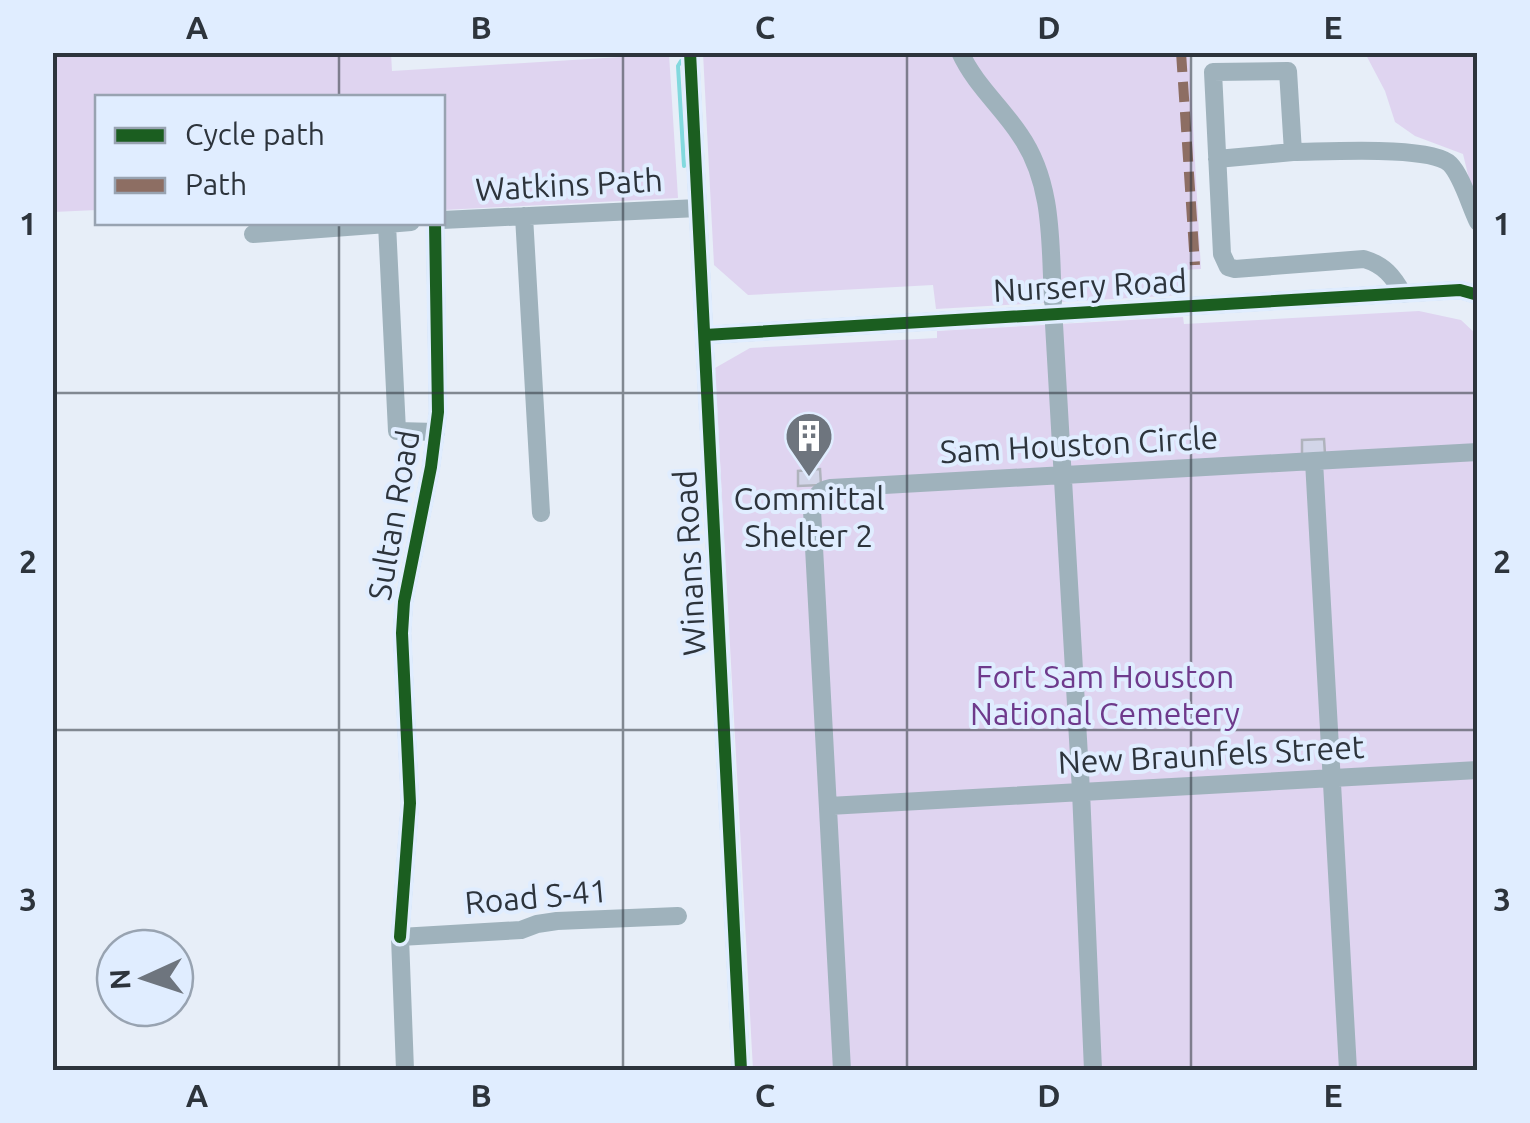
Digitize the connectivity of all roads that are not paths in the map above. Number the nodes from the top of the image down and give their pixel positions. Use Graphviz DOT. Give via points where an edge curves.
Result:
graph roads {
  1 [pos="690,52"];
  2 [pos="960,52"];
  3 [pos="1293,152"];
  4 [pos="1216,159"];
  5 [pos="698,208"];
  6 [pos="524,216"];
  7 [pos="445,220"];
  8 [pos="1478,222"];
  9 [pos="375,225"];
  10 [pos="388,225"];
  11 [pos="435,225"];
  12 [pos="254,234"];
  13 [pos="1404,294"];
  14 [pos="1478,295"];
  15 [pos="1053,302"];
  16 [pos="1054,324"];
  17 [pos="704,334"];
  18 [pos="436,432"];
  19 [pos="1478,452"];
  20 [pos="1314,461"];
  21 [pos="1062,476"];
  22 [pos="542,513"];
  23 [pos="1478,770"];
  24 [pos="1332,777"];
  25 [pos="1081,792"];
  26 [pos="829,806"];
  27 [pos="678,916"];
  28 [pos="400,937"];
  29 [pos="405,1070"];
  30 [pos="742,1070"];
  31 [pos="842,1070"];
  32 [pos="1093,1070"];
  33 [pos="1348,1070"];
  1 -- 5 [label="street, Winans Road"];
  2 -- 15 [label="street" via="1040,170"];
  3 -- 4 [label="street"];
  3 -- 4 [label="street" via="1288,71 1213,72"];
  3 -- 8 [label="street" via="1436,156 1456,172"];
  4 -- 13 [label="street" via="1228,266 1364,259 1392,274"];
  5 -- 6 [label="street, Watkins Path"];
  5 -- 17 [label="street, Winans Road"];
  6 -- 7 [label="street, Watkins Path"];
  6 -- 22 [label="street"];
  9 -- 12 [label="street"];
  10 -- 18 [label="street" via="396,430"];
  11 -- 18 [label="street, Sultan Road"];
  13 -- 14 [label="street, Nursery Road"];
  13 -- 17 [label="street, Nursery Road"];
  16 -- 21 [label="street"];
  17 -- 30 [label="street, Winans Road"];
  18 -- 28 [label="street, Sultan Road" via="403,618 410,804"];
  19 -- 20 [label="street, Sam Houston Circle"];
  20 -- 21 [label="street, Sam Houston Circle"];
  20 -- 24 [label="street"];
  21 -- 25 [label="street"];
  21 -- 26 [label="street, Sam Houston Circle" via="831,488 816,495"];
  23 -- 24 [label="street, New Braunfels Street"];
  24 -- 25 [label="street, New Braunfels Street"];
  24 -- 33 [label="street"];
  25 -- 26 [label="street, New Braunfels Street"];
  25 -- 32 [label="street"];
  26 -- 31 [label="street, Sam Houston Circle"];
  27 -- 28 [label="street, Road S-41"];
  28 -- 29 [label="street, Sultan Road"];
}
